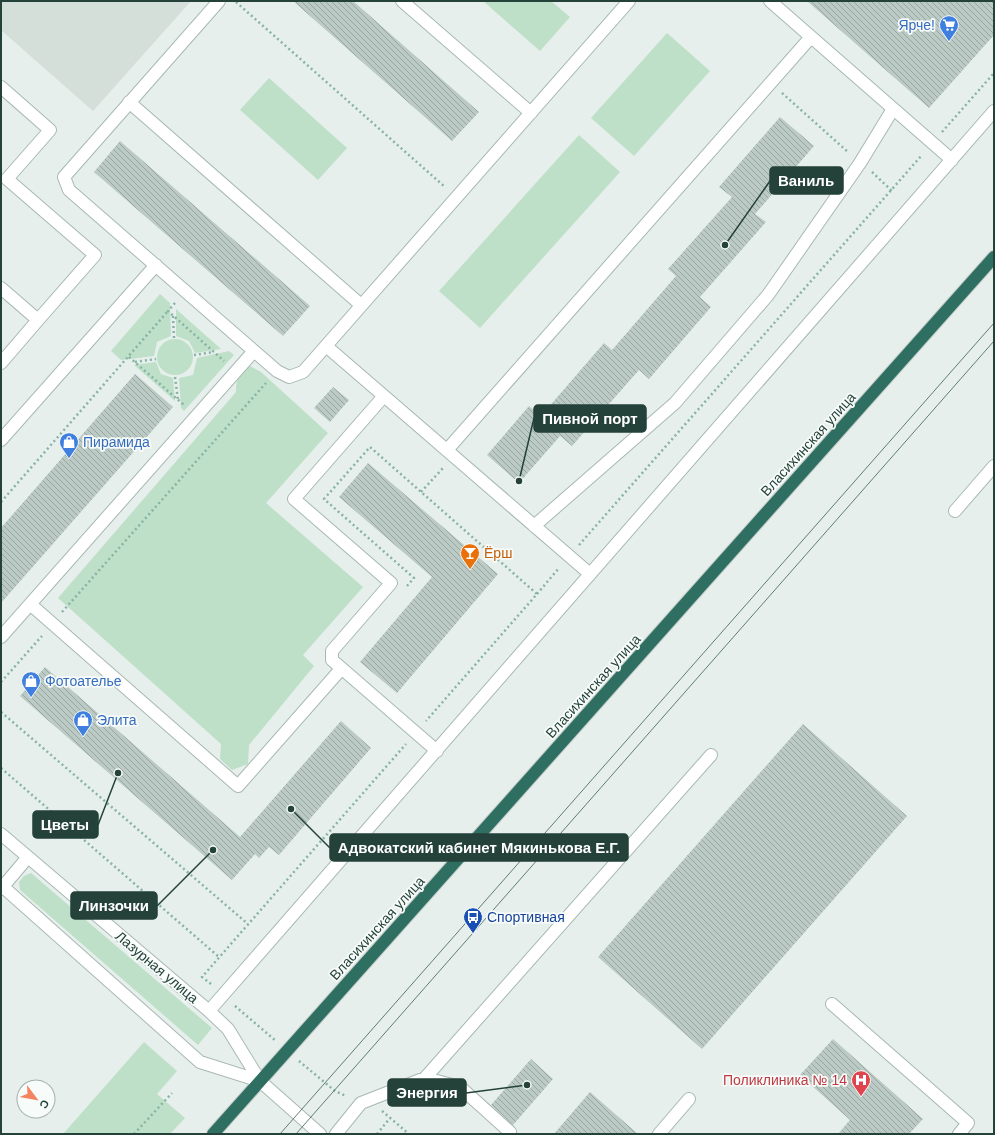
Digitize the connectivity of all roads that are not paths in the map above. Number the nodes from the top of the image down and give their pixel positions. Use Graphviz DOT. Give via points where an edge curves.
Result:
graph roads {
  1 [pos="219,1"];
  2 [pos="402,1"];
  3 [pos="770,1"];
  4 [pos="627,2"];
  5 [pos="811,37"];
  6 [pos="1,87"];
  7 [pos="129,102"];
  8 [pos="893,109"];
  9 [pos="994,111"];
  10 [pos="531,113"];
  11 [pos="952,160"];
  12 [pos="994,257"];
  13 [pos="156,265"];
  14 [pos="1,288"];
  15 [pos="361,306"];
  16 [pos="38,320"];
  17 [pos="326,346"];
  18 [pos="254,350"];
  19 [pos="1,363"];
  20 [pos="384,396"];
  21 [pos="1,440"];
  22 [pos="450,453"];
  23 [pos="994,466"];
  24 [pos="955,511"];
  25 [pos="534,526"];
  26 [pos="590,574"];
  27 [pos="30,604"];
  28 [pos="1,638"];
  29 [pos="341,669"];
  30 [pos="437,751"];
  31 [pos="711,754"];
  32 [pos="1,834"];
  33 [pos="28,857"];
  34 [pos="2,887"];
  35 [pos="832,1004"];
  36 [pos="209,1011"];
  37 [pos="425,1078"];
  38 [pos="260,1081"];
  39 [pos="690,1099"];
  40 [pos="213,1134"];
  41 [pos="320,1134"];
  42 [pos="336,1134"];
  43 [pos="510,1134"];
  44 [pos="659,1134"];
  45 [pos="959,1134"];
  1 -- 7 [label="street"];
  2 -- 10 [label="street"];
  3 -- 5 [label="street"];
  4 -- 10 [label="street"];
  5 -- 8 [label="street"];
  5 -- 22 [label="street"];
  6 -- 16 [label="street" via="50,130 7,179 95,255"];
  7 -- 13 [label="street" via="64,177 69,190"];
  7 -- 15 [label="street"];
  8 -- 11 [label="street"];
  8 -- 25 [label="street" via="860,162 768,295 675,402"];
  9 -- 11 [label="street"];
  10 -- 15 [label="street"];
  11 -- 26 [label="street"];
  12 -- 38 [label="highway, Власихинская улица"];
  13 -- 18 [label="street"];
  13 -- 21 [label="street"];
  14 -- 16 [label="street"];
  15 -- 17 [label="street"];
  16 -- 19 [label="street"];
  17 -- 18 [label="street" via="303,372 289,377 277,371"];
  17 -- 20 [label="street"];
  18 -- 27 [label="street"];
  20 -- 22 [label="street"];
  20 -- 29 [label="street" via="294,499 391,583 332,651 332,660"];
  22 -- 25 [label="street"];
  23 -- 24 [label="street"];
  25 -- 26 [label="street"];
  26 -- 30 [label="street"];
  27 -- 28 [label="street"];
  27 -- 29 [label="street" via="238,786"];
  29 -- 30 [label="street"];
  30 -- 36 [label="street"];
  31 -- 37 [label="street"];
  32 -- 33 [label="street, Лазурная улица"];
  33 -- 34 [label="street"];
  33 -- 36 [label="street, Лазурная улица"];
  34 -- 38 [label="street, Лазурная улица" via="200,1062"];
  35 -- 45 [label="street" via="968,1123"];
  36 -- 38 [label="street, Лазурная улица" via="228,1029"];
  37 -- 42 [label="street" via="361,1103"];
  37 -- 43 [label="street" via="460,1087"];
  38 -- 40 [label="highway, Власихинская улица"];
  38 -- 41 [label="street, Лазурная улица"];
  39 -- 44 [label="street"];
}
